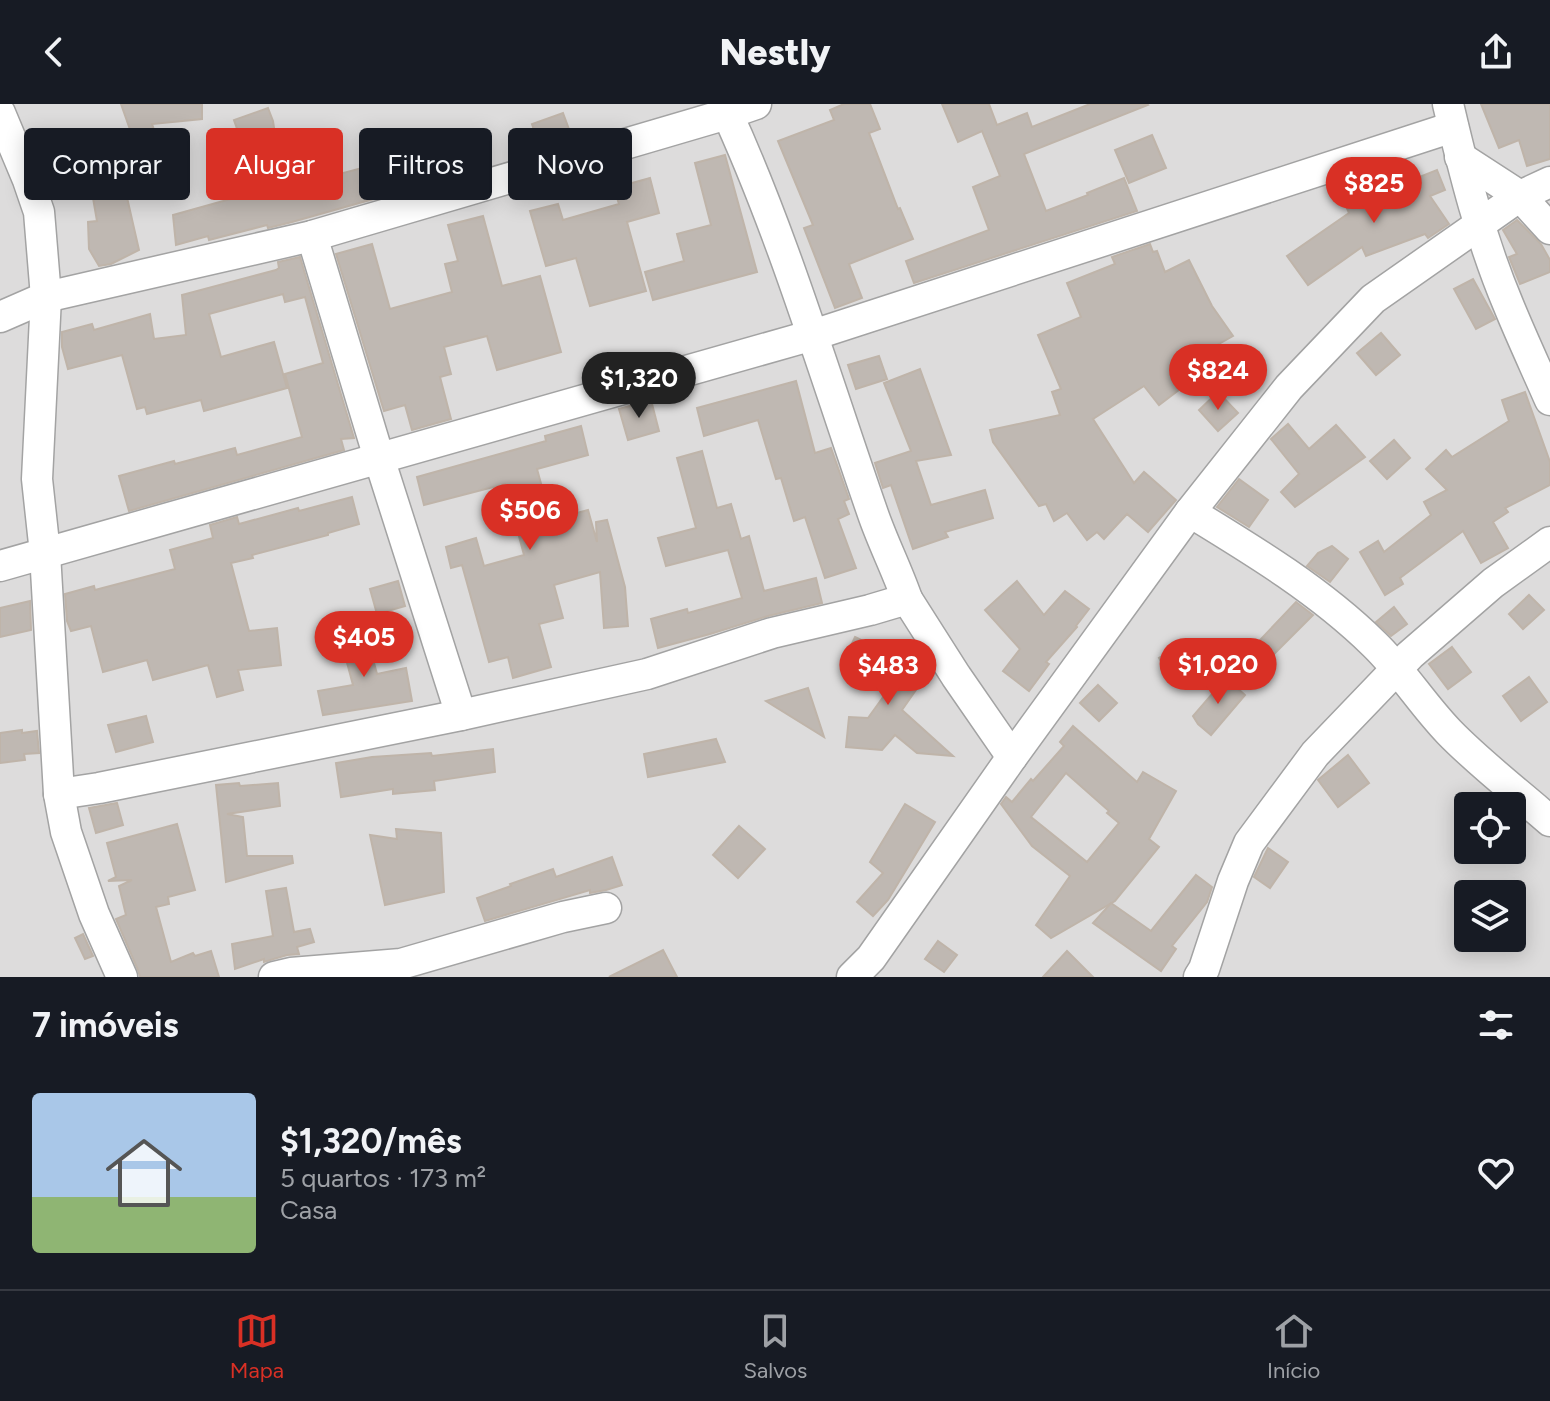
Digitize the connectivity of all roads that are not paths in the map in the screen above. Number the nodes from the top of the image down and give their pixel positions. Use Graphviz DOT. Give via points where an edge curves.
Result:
graph roads {
  1 [pos="756,104"];
  2 [pos="725,109"];
  3 [pos="0,113"];
  4 [pos="1454,129"];
  5 [pos="1550,182"];
  6 [pos="1520,196"];
  7 [pos="1479,223"];
  8 [pos="1550,229"];
  9 [pos="312,236"];
  10 [pos="46,297"];
  11 [pos="0,317"];
  12 [pos="813,335"];
  13 [pos="1550,400"];
  14 [pos="379,458"];
  15 [pos="1190,512"];
  16 [pos="1550,542"];
  17 [pos="45,553"];
  18 [pos="0,566"];
  19 [pos="907,599"];
  20 [pos="1397,668"];
  21 [pos="461,715"];
  22 [pos="1012,757"];
  23 [pos="59,794"];
  24 [pos="1550,821"];
  25 [pos="606,908"];
  26 [pos="122,977"];
  27 [pos="274,977"];
  28 [pos="852,977"];
  29 [pos="1199,977"];
  1 -- 2 [label="street"];
  2 -- 9 [label="street"];
  2 -- 12 [label="street"];
  3 -- 10 [label="street" via="39,212"];
  4 -- 6 [label="street"];
  4 -- 7 [label="street"];
  4 -- 12 [label="street"];
  5 -- 6 [label="street"];
  6 -- 7 [label="street"];
  6 -- 8 [label="street"];
  7 -- 13 [label="street"];
  7 -- 15 [label="street" via="1373,299 1289,387"];
  9 -- 10 [label="street"];
  9 -- 14 [label="street"];
  10 -- 11 [label="street"];
  10 -- 17 [label="street" via="37,479"];
  12 -- 14 [label="street"];
  12 -- 19 [label="street"];
  14 -- 17 [label="street"];
  14 -- 21 [label="street"];
  15 -- 20 [label="street" via="1316,595"];
  15 -- 22 [label="street"];
  16 -- 20 [label="street" via="1493,583"];
  17 -- 18 [label="street"];
  17 -- 23 [label="street"];
  19 -- 21 [label="street" via="772,633 647,674"];
  19 -- 22 [label="street"];
  20 -- 24 [label="street" via="1452,735"];
  20 -- 29 [label="street" via="1315,754 1249,843"];
  21 -- 23 [label="street"];
  22 -- 28 [label="street" via="871,958"];
  23 -- 26 [label="street" via="70,846"];
  25 -- 27 [label="street" via="401,964"];
}
